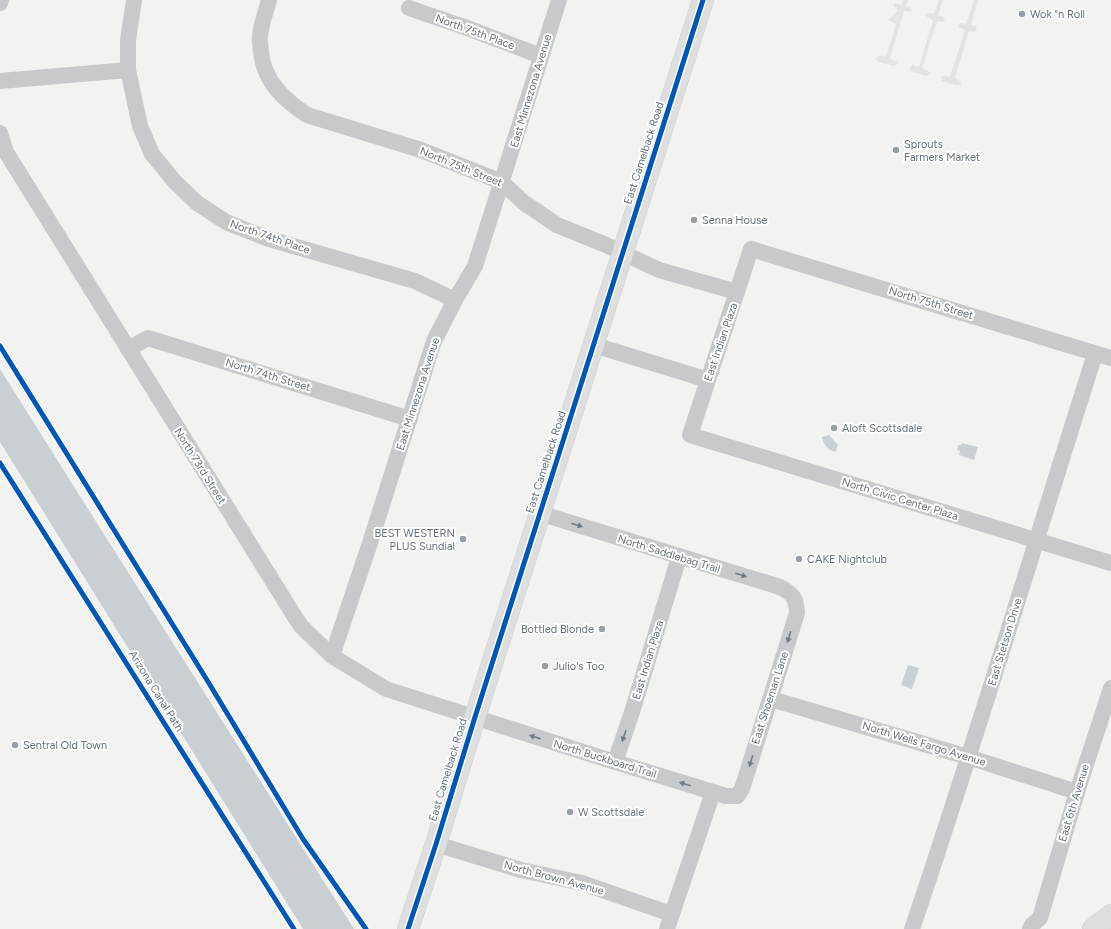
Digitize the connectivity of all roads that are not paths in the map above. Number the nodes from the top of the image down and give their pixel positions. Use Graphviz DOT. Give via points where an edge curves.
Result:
graph roads {
  1 [pos="1,0"];
  2 [pos="134,0"];
  3 [pos="269,0"];
  4 [pos="559,0"];
  5 [pos="703,0"];
  6 [pos="0,3"];
  7 [pos="409,8"];
  8 [pos="541,56"];
  9 [pos="128,70"];
  10 [pos="0,81"];
  11 [pos="0,133"];
  12 [pos="502,182"];
  13 [pos="751,249"];
  14 [pos="623,253"];
  15 [pos="737,292"];
  16 [pos="455,300"];
  17 [pos="594,345"];
  18 [pos="128,349"];
  19 [pos="1096,354"];
  20 [pos="1111,358"];
  21 [pos="708,380"];
  22 [pos="410,419"];
  23 [pos="690,434"];
  24 [pos="539,513"];
  25 [pos="1036,540"];
  26 [pos="679,557"];
  27 [pos="1111,563"];
  28 [pos="795,599"];
  29 [pos="332,656"];
  30 [pos="1111,688"];
  31 [pos="771,699"];
  32 [pos="475,717"];
  33 [pos="968,757"];
  34 [pos="614,762"];
  35 [pos="714,792"];
  36 [pos="1077,792"];
  37 [pos="737,796"];
  38 [pos="436,844"];
  39 [pos="1111,915"];
  40 [pos="669,922"];
  41 [pos="1038,925"];
  42 [pos="408,929"];
  43 [pos="912,929"];
  44 [pos="1093,929"];
  1 -- 6 [label="street"];
  2 -- 9 [label="street, North 74th Place" via="128,40"];
  3 -- 12 [label="street, North 75th Street" via="259,37 262,56 269,79 292,105 307,115 421,150"];
  4 -- 8 [label="street, East Minnezona Avenue"];
  5 -- 14 [label="main road, East Camelback Road"];
  7 -- 8 [label="street, North 75th Place"];
  8 -- 12 [label="street, East Minnezona Avenue"];
  9 -- 10 [label="street"];
  9 -- 16 [label="street, North 74th Place" via="140,126 152,154 197,203 226,222 269,239 414,281"];
  11 -- 18 [label="street, North 73rd Street" via="6,152"];
  12 -- 14 [label="street, North 75th Street" via="522,202 557,225"];
  12 -- 16 [label="street, East Minnezona Avenue" via="475,266"];
  13 -- 15 [label="street, East Indian Plaza"];
  13 -- 19 [label="street, North 75th Street"];
  14 -- 15 [label="street, North 75th Street" via="659,270"];
  14 -- 17 [label="main road, East Camelback Road"];
  15 -- 21 [label="street, East Indian Plaza"];
  16 -- 22 [label="street, East Minnezona Avenue" via="434,341"];
  17 -- 21 [label="street"];
  17 -- 24 [label="main road, East Camelback Road"];
  18 -- 22 [label="street, North 74th Street" via="148,338"];
  18 -- 29 [label="street, North 73rd Street" via="295,617"];
  19 -- 20 [label="street, North 75th Street"];
  19 -- 25 [label="street, East Stetson Drive"];
  21 -- 23 [label="street, East Indian Plaza"];
  22 -- 29 [label="street, East Minnezona Avenue"];
  23 -- 25 [label="street, North Civic Center Plaza"];
  24 -- 26 [label="street, North Saddlebag Trail, one-way"];
  24 -- 32 [label="main road, East Camelback Road"];
  25 -- 27 [label="street, North Civic Center Plaza"];
  25 -- 33 [label="street, East Stetson Drive"];
  26 -- 28 [label="street, North Saddlebag Trail, one-way" via="780,587"];
  26 -- 34 [label="street, East Indian Plaza, one-way" via="633,709"];
  28 -- 31 [label="street, East Shoeman Lane, one-way" via="797,613"];
  29 -- 32 [label="street, North 73rd Street" via="386,689"];
  30 -- 36 [label="street, East 6th Avenue"];
  31 -- 33 [label="street, North Wells Fargo Avenue"];
  31 -- 37 [label="street, East Shoeman Lane, one-way" via="742,789"];
  34 -- 32 [label="street, North Buckboard Trail, one-way"];
  32 -- 38 [label="main road, East Camelback Road"];
  33 -- 36 [label="street, North Wells Fargo Avenue"];
  33 -- 43 [label="street, East Stetson Drive"];
  35 -- 34 [label="street, North Buckboard Trail, one-way"];
  35 -- 37 [label="street, North Buckboard Trail"];
  35 -- 40 [label="street"];
  36 -- 41 [label="street, East 6th Avenue"];
  38 -- 40 [label="street, North Brown Avenue" via="521,870 582,883"];
  38 -- 42 [label="main road, East Camelback Road"];
  39 -- 44 [label="main road"];
}
